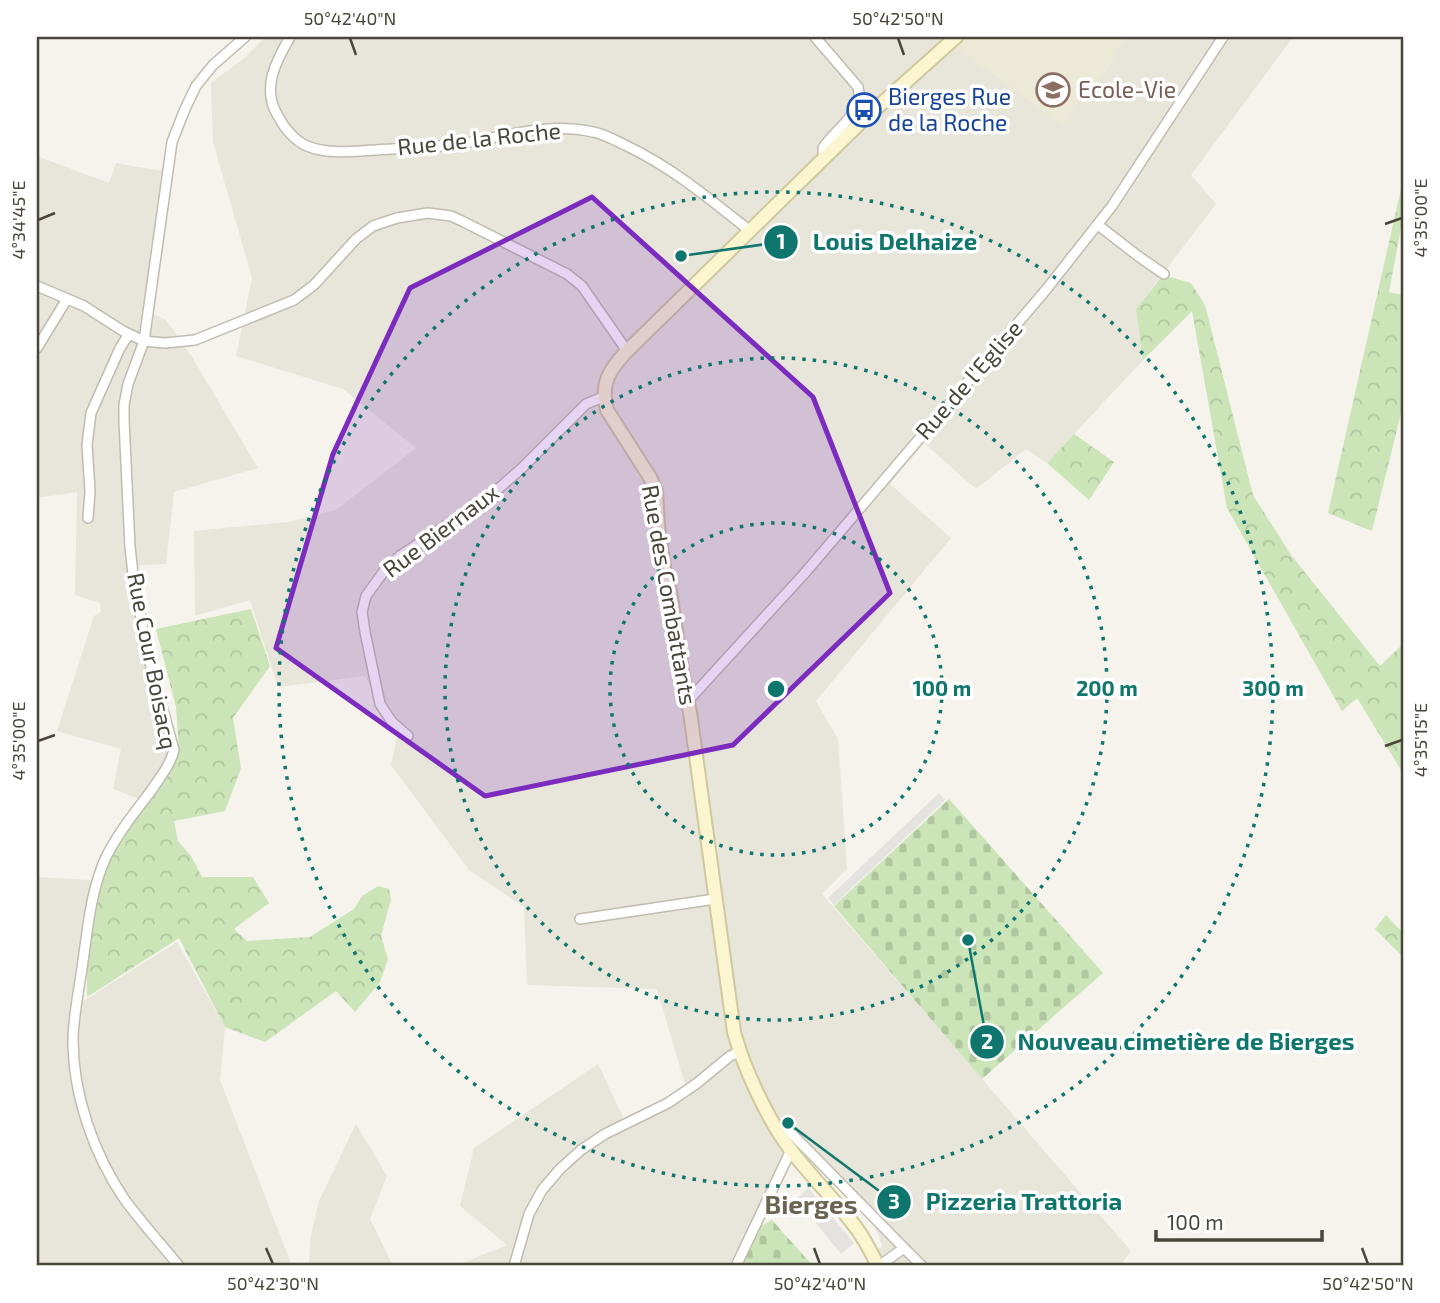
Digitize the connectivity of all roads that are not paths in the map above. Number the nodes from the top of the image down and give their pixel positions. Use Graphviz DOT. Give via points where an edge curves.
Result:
graph roads {
  1 [pos="245,37"];
  2 [pos="290,37"];
  3 [pos="815,37"];
  4 [pos="956,37"];
  5 [pos="1223,37"];
  6 [pos="826,157"];
  7 [pos="1098,225"];
  8 [pos="750,231"];
  9 [pos="1164,274"];
  10 [pos="37,286"];
  11 [pos="67,299"];
  12 [pos="130,334"];
  13 [pos="144,341"];
  14 [pos="37,348"];
  15 [pos="626,351"];
  16 [pos="603,397"];
  17 [pos="88,518"];
  18 [pos="687,702"];
  19 [pos="408,736"];
  20 [pos="715,899"];
  21 [pos="580,919"];
  22 [pos="739,1052"];
  23 [pos="779,1134"];
  24 [pos="791,1150"];
  25 [pos="904,1248"];
  26 [pos="179,1266"];
  27 [pos="514,1266"];
  28 [pos="736,1266"];
  29 [pos="879,1266"];
  30 [pos="922,1266"];
  1 -- 13 [label="street, Rue Cour Boisacq" via="196,86 172,142"];
  2 -- 8 [label="street, Rue de la Roche" via="271,77 270,95 282,124 306,146 336,152 451,145 543,128 596,132 652,158"];
  3 -- 6 [label="street" via="860,95 854,111 823,148"];
  4 -- 6 [label="street"];
  5 -- 7 [label="street, Rue de l'Eglise"];
  6 -- 8 [label="street"];
  7 -- 9 [label="street"];
  7 -- 18 [label="street, Rue de l'Eglise" via="804,574"];
  8 -- 15 [label="street"];
  10 -- 11 [label="street"];
  11 -- 12 [label="street"];
  11 -- 14 [label="street"];
  12 -- 13 [label="street"];
  12 -- 17 [label="street" via="91,413"];
  13 -- 15 [label="street" via="195,340 281,307 314,285 373,226 428,213 462,220 567,274 582,286"];
  13 -- 26 [label="street, Rue Cour Boisacq" via="124,405 130,547 147,652 174,750 171,763 122,830 97,879 73,1038 80,1098 108,1172 124,1199"];
  15 -- 16 [label="street" via="612,368"];
  16 -- 18 [label="street, Rue des Combattants" via="656,491 659,538"];
  16 -- 19 [label="street, Rue Biernaux" via="586,404 497,490 394,561 366,596 362,612 380,704 391,722"];
  18 -- 20 [label="street, Rue des Combattants"];
  20 -- 21 [label="street"];
  20 -- 22 [label="street, Rue des Combattants"];
  22 -- 23 [label="street, Rue des Combattants"];
  22 -- 27 [label="street" via="668,1103 605,1134 560,1169 529,1214"];
  23 -- 24 [label="street, Rue des Combattants"];
  23 -- 25 [label="street" via="792,1134"];
  24 -- 28 [label="street"];
  24 -- 29 [label="street, Rue des Combattants" via="851,1220"];
  25 -- 29 [label="street"];
  25 -- 30 [label="street"];
}
